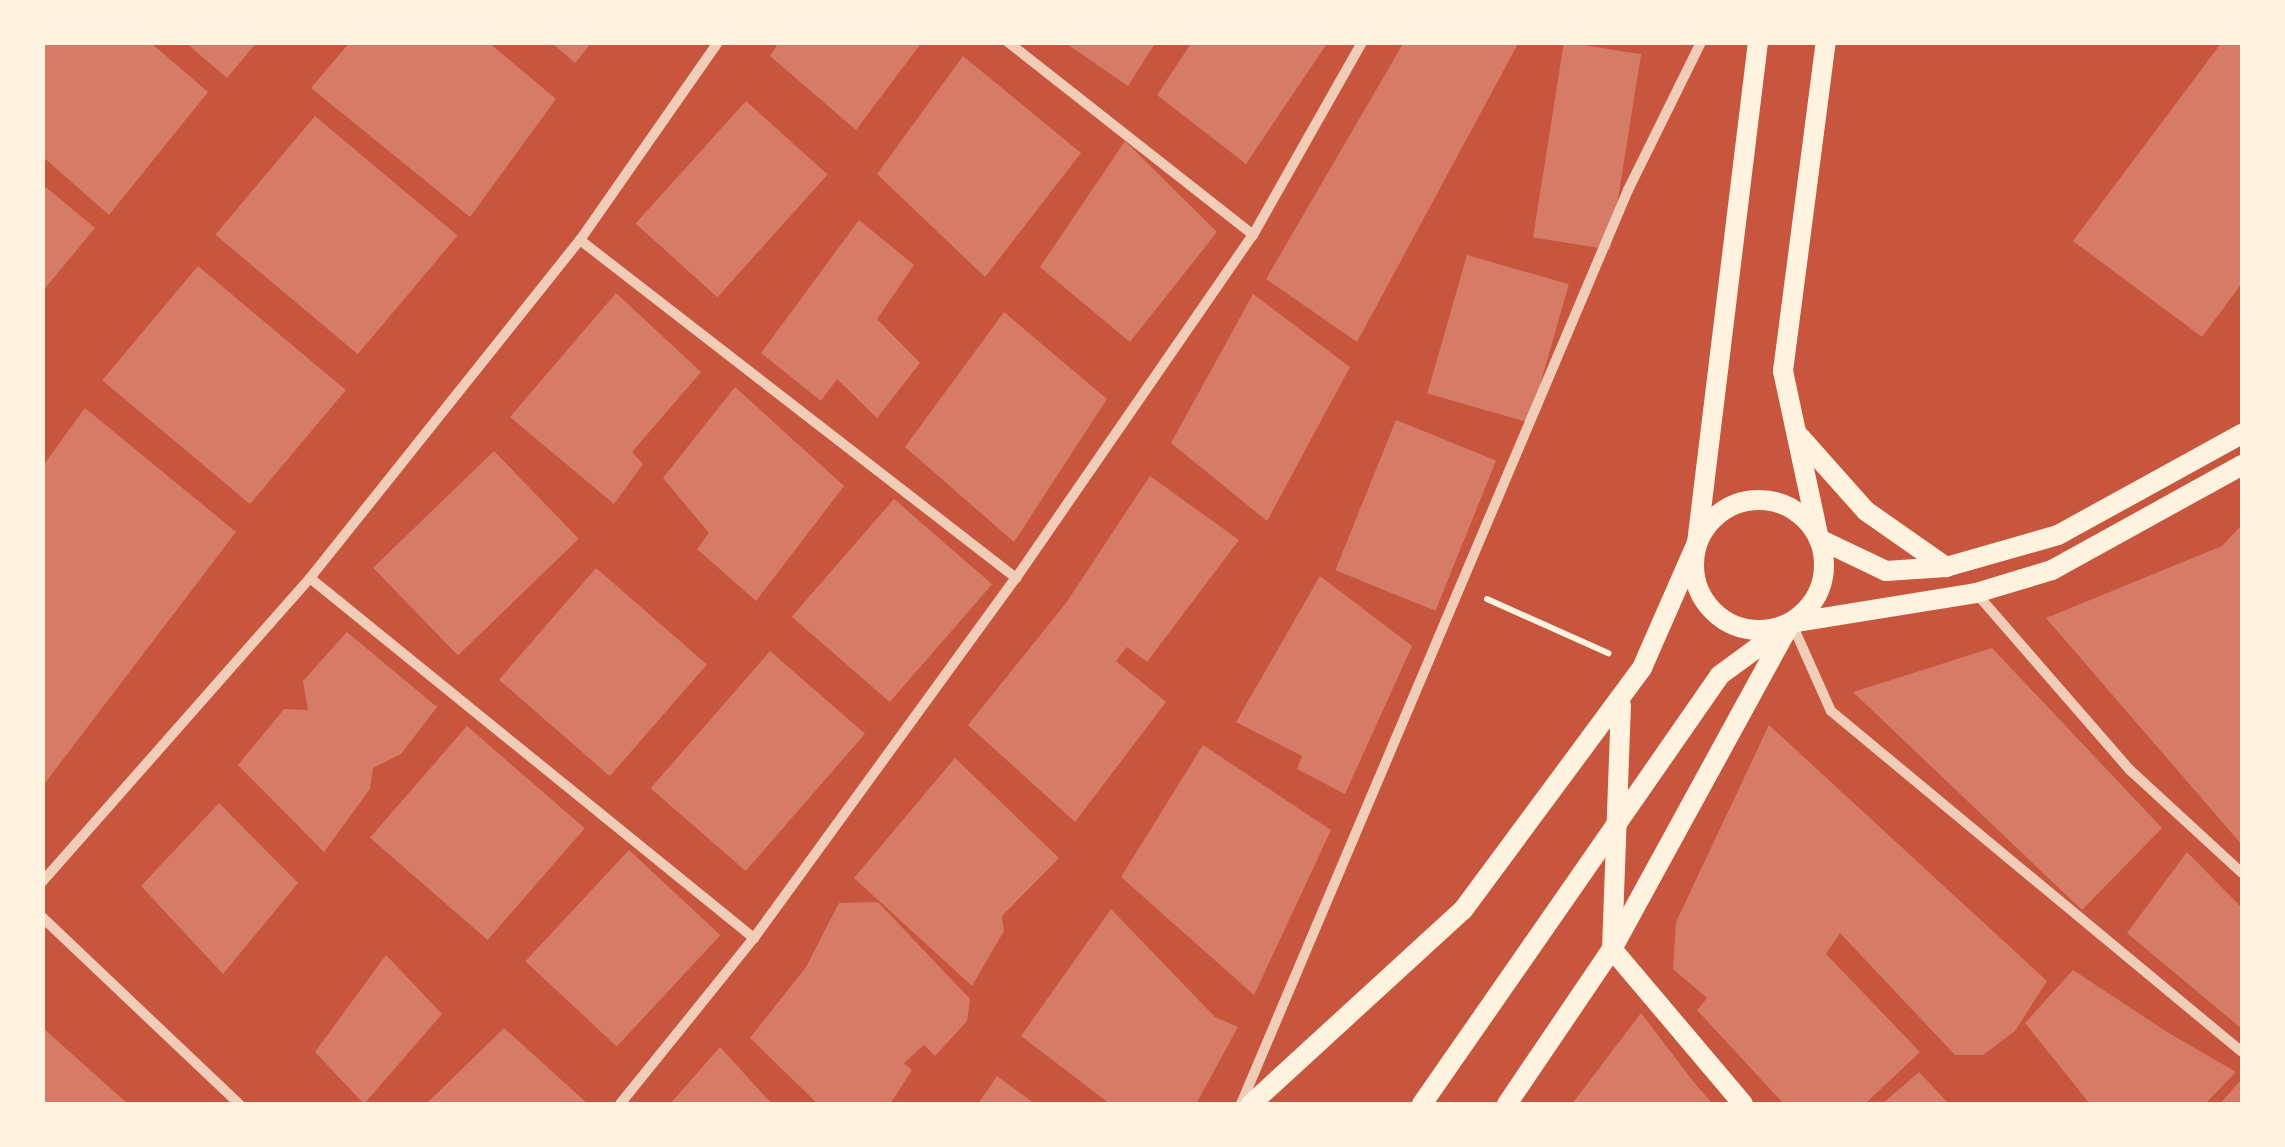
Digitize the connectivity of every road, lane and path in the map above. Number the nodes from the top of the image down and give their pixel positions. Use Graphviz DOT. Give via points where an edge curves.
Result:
graph roads {
  1 [pos="718,42"];
  2 [pos="1008,42"];
  3 [pos="1362,42"];
  4 [pos="1701,42"];
  5 [pos="1758,42"];
  6 [pos="1826,42"];
  7 [pos="1252,235"];
  8 [pos="580,240"];
  9 [pos="1791,423"];
  10 [pos="2242,434"];
  11 [pos="2242,465"];
  12 [pos="1819,539"];
  13 [pos="1697,544"];
  14 [pos="1946,567"];
  15 [pos="310,578"];
  16 [pos="1016,578"];
  17 [pos="1463,588"];
  18 [pos="1976,592"];
  19 [pos="1791,622"];
  20 [pos="1642,668"];
  21 [pos="1621,705"];
  22 [pos="1620,827"];
  23 [pos="2242,873"];
  24 [pos="42,882"];
  25 [pos="42,917"];
  26 [pos="754,938"];
  27 [pos="1612,949"];
  28 [pos="2242,1052"];
  29 [pos="239,1104"];
  30 [pos="620,1104"];
  31 [pos="1240,1104"];
  32 [pos="1251,1104"];
  33 [pos="1422,1104"];
  34 [pos="1507,1104"];
  35 [pos="1743,1104"];
  1 -- 8 [label="street"];
  2 -- 7 [label="street"];
  3 -- 7 [label="street"];
  4 -- 17 [label="street" via="1628,190"];
  5 -- 13 [label="main road"];
  6 -- 9 [label="main road" via="1784,353"];
  7 -- 16 [label="street"];
  8 -- 15 [label="street"];
  8 -- 16 [label="street"];
  9 -- 12 [label="main road"];
  9 -- 14 [label="main road" via="1866,511"];
  10 -- 14 [label="main road" via="2058,535"];
  11 -- 18 [label="main road" via="2121,540"];
  12 -- 13 [label="main road" via="1794,510 1757,500 1720,512"];
  12 -- 14 [label="main road" via="1886,571"];
  12 -- 19 [label="main road" via="1818,595"];
  13 -- 19 [label="main road" via="1697,588 1726,622 1769,630"];
  13 -- 20 [label="main road"];
  15 -- 24 [label="street"];
  15 -- 26 [label="street"];
  16 -- 26 [label="street"];
  17 -- 20 [label="path"];
  17 -- 31 [label="street"];
  18 -- 19 [label="main road"];
  18 -- 23 [label="street" via="2130,770"];
  19 -- 22 [label="main road" via="1720,675 1648,768"];
  19 -- 27 [label="main road"];
  19 -- 28 [label="street" via="1832,711"];
  20 -- 21 [label="main road"];
  21 -- 22 [label="main road"];
  21 -- 32 [label="main road" via="1462,910"];
  22 -- 27 [label="main road"];
  22 -- 33 [label="main road"];
  25 -- 29 [label="street"];
  26 -- 30 [label="street"];
  27 -- 34 [label="main road"];
  27 -- 35 [label="main road"];
}
